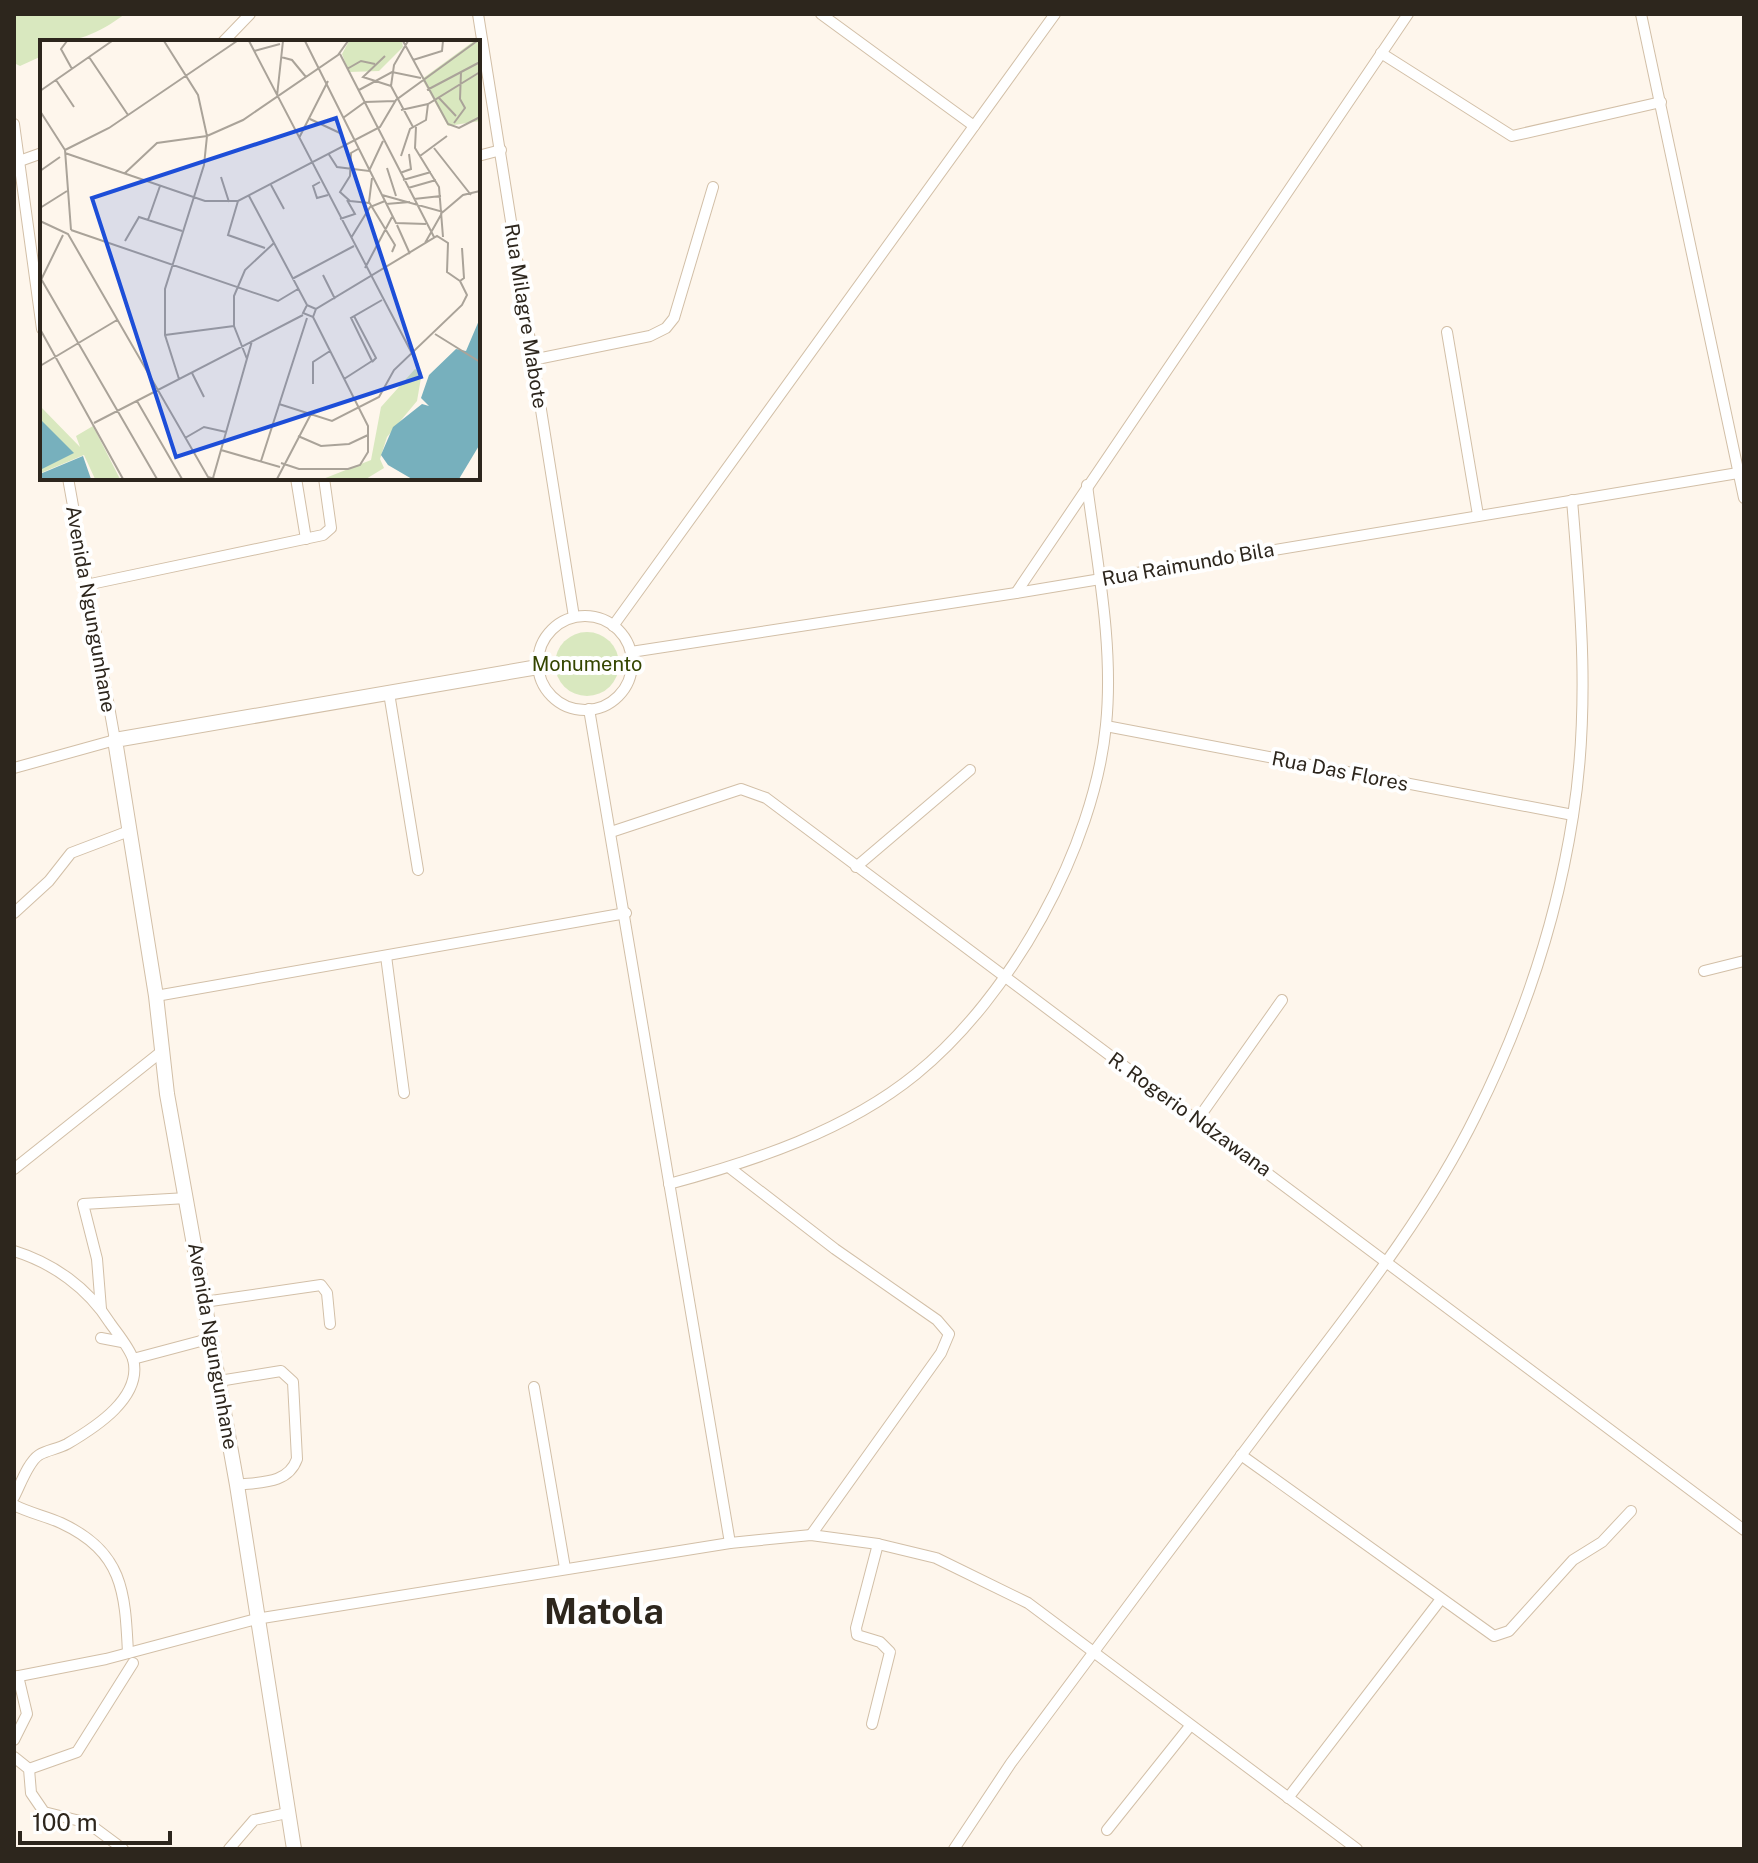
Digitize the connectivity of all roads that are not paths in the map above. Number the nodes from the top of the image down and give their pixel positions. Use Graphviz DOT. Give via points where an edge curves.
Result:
graph roads {
  1 [pos="250,14"];
  2 [pos="478,14"];
  3 [pos="821,14"];
  4 [pos="1055,14"];
  5 [pos="1408,14"];
  6 [pos="1641,14"];
  7 [pos="225,40"];
  8 [pos="1381,53"];
  9 [pos="1661,102"];
  10 [pos="14,124"];
  11 [pos="974,126"];
  12 [pos="501,150"];
  13 [pos="40,154"];
  14 [pos="480,155"];
  15 [pos="16,162"];
  16 [pos="713,187"];
  17 [pos="40,316"];
  18 [pos="1447,332"];
  19 [pos="532,360"];
  20 [pos="1742,472"];
  21 [pos="68,480"];
  22 [pos="296,480"];
  23 [pos="324,480"];
  24 [pos="1087,485"];
  25 [pos="1744,498"];
  26 [pos="1572,500"];
  27 [pos="1478,515"];
  28 [pos="306,539"];
  29 [pos="1100,579"];
  30 [pos="86,585"];
  31 [pos="1016,593"];
  32 [pos="574,617"];
  33 [pos="613,626"];
  34 [pos="631,652"];
  35 [pos="538,667"];
  36 [pos="389,693"];
  37 [pos="589,709"];
  38 [pos="1106,726"];
  39 [pos="115,740"];
  40 [pos="14,768"];
  41 [pos="970,770"];
  42 [pos="1573,815"];
  43 [pos="129,831"];
  44 [pos="611,832"];
  45 [pos="856,867"];
  46 [pos="418,870"];
  47 [pos="14,913"];
  48 [pos="626,913"];
  49 [pos="386,956"];
  50 [pos="1744,961"];
  51 [pos="1704,971"];
  52 [pos="1005,978"];
  53 [pos="156,996"];
  54 [pos="1282,1000"];
  55 [pos="161,1052"];
  56 [pos="404,1093"];
  57 [pos="1198,1119"];
  58 [pos="730,1168"];
  59 [pos="14,1169"];
  60 [pos="669,1184"];
  61 [pos="187,1198"];
  62 [pos="14,1251"];
  63 [pos="1387,1261"];
  64 [pos="204,1302"];
  65 [pos="101,1309"];
  66 [pos="330,1324"];
  67 [pos="101,1338"];
  68 [pos="212,1338"];
  69 [pos="122,1342"];
  70 [pos="133,1359"];
  71 [pos="219,1381"];
  72 [pos="534,1387"];
  73 [pos="1241,1455"];
  74 [pos="237,1485"];
  75 [pos="14,1497"];
  76 [pos="14,1505"];
  77 [pos="1631,1511"];
  78 [pos="1744,1530"];
  79 [pos="811,1535"];
  80 [pos="730,1543"];
  81 [pos="878,1544"];
  82 [pos="565,1568"];
  83 [pos="1441,1599"];
  84 [pos="256,1619"];
  85 [pos="1094,1650"];
  86 [pos="130,1658"];
  87 [pos="16,1676"];
  88 [pos="872,1724"];
  89 [pos="1190,1726"];
  90 [pos="14,1740"];
  91 [pos="14,1757"];
  92 [pos="29,1769"];
  93 [pos="1288,1798"];
  94 [pos="287,1813"];
  95 [pos="1107,1830"];
  96 [pos="123,1849"];
  97 [pos="229,1849"];
  98 [pos="294,1849"];
  99 [pos="954,1849"];
  100 [pos="1357,1849"];
  1 -- 7 [label="street"];
  2 -- 12 [label="street, Rua Milagre Mabote"];
  3 -- 11 [label="street"];
  4 -- 11 [label="street"];
  5 -- 8 [label="street"];
  6 -- 9 [label="street"];
  8 -- 9 [label="street" via="1512,136"];
  8 -- 24 [label="street"];
  9 -- 20 [label="street"];
  10 -- 15 [label="street"];
  11 -- 33 [label="street"];
  12 -- 14 [label="street"];
  12 -- 19 [label="street, Rua Milagre Mabote"];
  13 -- 15 [label="street"];
  15 -- 17 [label="street"];
  16 -- 19 [label="street" via="674,318 666,328 650,336"];
  18 -- 27 [label="street"];
  19 -- 32 [label="street, Rua Milagre Mabote"];
  20 -- 25 [label="street"];
  20 -- 26 [label="street, Rua Raimundo Bila"];
  21 -- 30 [label="street, Avenida Ngungunhane"];
  22 -- 28 [label="street"];
  23 -- 28 [label="street" via="330,532"];
  24 -- 29 [label="street"];
  24 -- 31 [label="street"];
  26 -- 27 [label="street, Rua Raimundo Bila"];
  26 -- 42 [label="street" via="1584,669"];
  27 -- 29 [label="street, Rua Raimundo Bila"];
  28 -- 30 [label="street"];
  29 -- 31 [label="street, Rua Raimundo Bila"];
  29 -- 38 [label="street"];
  30 -- 39 [label="street, Avenida Ngungunhane"];
  31 -- 34 [label="street, Rua Raimundo Bila"];
  32 -- 33 [label="street" via="588,616"];
  32 -- 35 [label="street" via="543,641"];
  33 -- 34 [label="street"];
  34 -- 37 [label="street" via="623,690 602,707"];
  35 -- 36 [label="street"];
  35 -- 37 [label="street" via="544,686 557,700"];
  36 -- 39 [label="street"];
  36 -- 46 [label="street"];
  37 -- 44 [label="street"];
  38 -- 42 [label="street, Rua Das Flores"];
  38 -- 52 [label="street" via="1063,876"];
  39 -- 40 [label="street"];
  39 -- 43 [label="street, Avenida Ngungunhane"];
  41 -- 45 [label="street"];
  42 -- 63 [label="street" via="1544,945 1504,1054 1456,1151"];
  43 -- 47 [label="street" via="71,853"];
  43 -- 53 [label="street, Avenida Ngungunhane"];
  44 -- 45 [label="street, R. Rogerio Ndzawana" via="751,790"];
  44 -- 48 [label="street"];
  45 -- 52 [label="street, R. Rogerio Ndzawana"];
  48 -- 49 [label="street"];
  48 -- 60 [label="street"];
  49 -- 53 [label="street"];
  49 -- 56 [label="street"];
  50 -- 51 [label="street"];
  52 -- 57 [label="street, R. Rogerio Ndzawana"];
  52 -- 58 [label="street" via="928,1062 889,1092 811,1136"];
  53 -- 55 [label="street, Avenida Ngungunhane"];
  54 -- 57 [label="street"];
  55 -- 59 [label="street"];
  55 -- 61 [label="street, Avenida Ngungunhane"];
  57 -- 63 [label="street, R. Rogerio Ndzawana"];
  58 -- 60 [label="street"];
  58 -- 79 [label="street" via="949,1334 941,1353"];
  60 -- 80 [label="street"];
  61 -- 64 [label="street, Avenida Ngungunhane"];
  61 -- 65 [label="street" via="83,1204 97,1259"];
  62 -- 65 [label="street" via="58,1271"];
  63 -- 73 [label="street"];
  63 -- 78 [label="street, R. Rogerio Ndzawana"];
  64 -- 66 [label="street" via="321,1285 327,1293"];
  64 -- 68 [label="street, Avenida Ngungunhane"];
  65 -- 69 [label="street"];
  67 -- 69 [label="street"];
  68 -- 70 [label="street"];
  68 -- 71 [label="street, Avenida Ngungunhane"];
  69 -- 70 [label="street"];
  70 -- 75 [label="street" via="127,1399 68,1444 39,1455"];
  71 -- 74 [label="street, Avenida Ngungunhane"];
  71 -- 74 [label="street" via="281,1371 293,1382 294,1468 280,1479"];
  72 -- 82 [label="street"];
  73 -- 83 [label="street"];
  73 -- 85 [label="street"];
  74 -- 84 [label="street, Avenida Ngungunhane"];
  76 -- 86 [label="street" via="83,1534 107,1555 123,1590"];
  77 -- 83 [label="street" via="1602,1542 1573,1560 1509,1631 1494,1636"];
  79 -- 80 [label="street"];
  79 -- 81 [label="street"];
  80 -- 82 [label="street"];
  81 -- 85 [label="street" via="977,1575"];
  81 -- 88 [label="street" via="856,1628 857,1635 880,1642 890,1652"];
  82 -- 84 [label="street"];
  83 -- 93 [label="street"];
  84 -- 86 [label="street"];
  84 -- 94 [label="street, Avenida Ngungunhane"];
  85 -- 89 [label="street"];
  85 -- 99 [label="street"];
  86 -- 87 [label="street"];
  86 -- 92 [label="street" via="77,1752"];
  87 -- 90 [label="street" via="27,1714"];
  89 -- 93 [label="street"];
  89 -- 95 [label="street"];
  91 -- 92 [label="street"];
  92 -- 96 [label="street" via="31,1793 44,1812 88,1823"];
  93 -- 100 [label="street"];
  94 -- 97 [label="street" via="254,1820"];
  94 -- 98 [label="street, Avenida Ngungunhane"];
}
